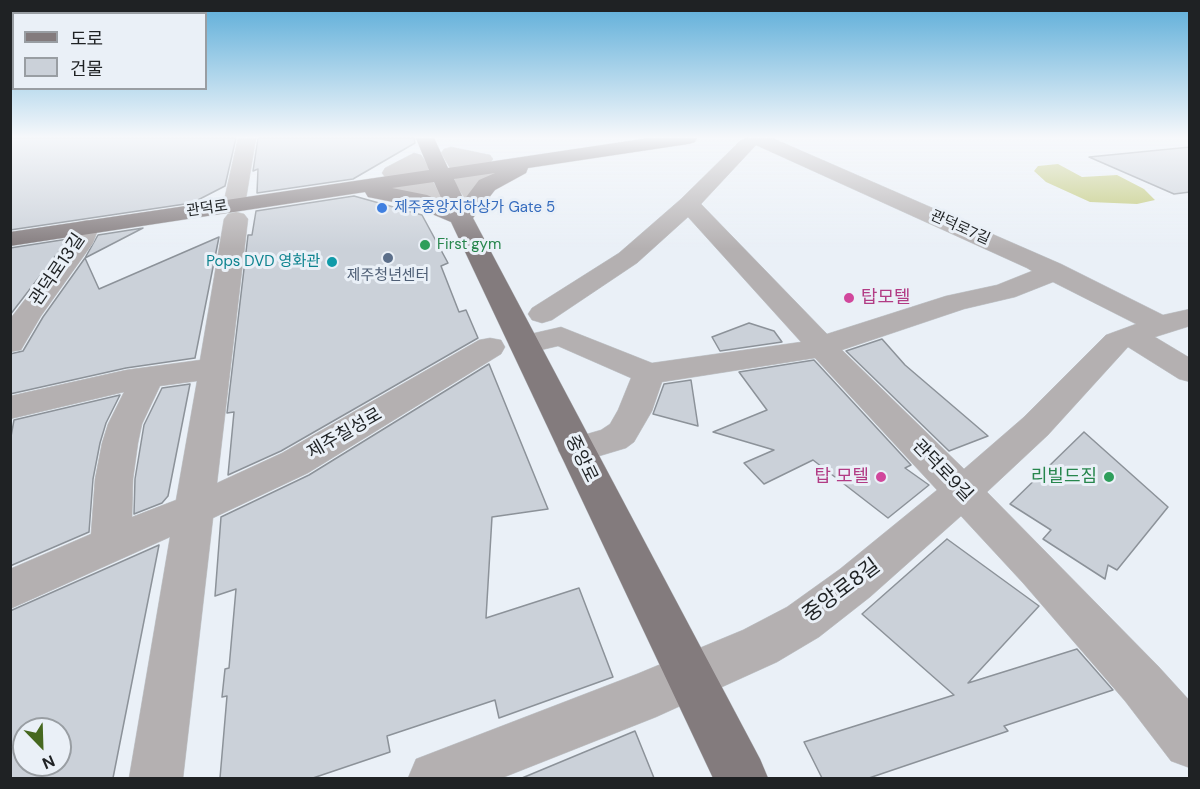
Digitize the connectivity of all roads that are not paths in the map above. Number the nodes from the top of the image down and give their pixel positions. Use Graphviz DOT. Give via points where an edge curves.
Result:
graph roads {
  1 [pos="241,175"];
  2 [pos="376,175"];
  3 [pos="387,175"];
  4 [pos="436,175"];
  5 [pos="509,175"];
  6 [pos="718,175"];
  7 [pos="831,175"];
  8 [pos="345,189"];
  9 [pos="689,204"];
  10 [pos="235,212"];
  11 [pos="461,218"];
  12 [pos="87,227"];
  13 [pos="10,239"];
  14 [pos="1052,270"];
  15 [pos="1160,326"];
  16 [pos="519,335"];
  17 [pos="10,343"];
  18 [pos="821,346"];
  19 [pos="214,368"];
  20 [pos="1190,372"];
  21 [pos="649,374"];
  22 [pos="147,379"];
  23 [pos="10,408"];
  24 [pos="576,450"];
  25 [pos="962,492"];
  26 [pos="194,509"];
  27 [pos="114,543"];
  28 [pos="10,590"];
  29 [pos="689,676"];
  30 [pos="1190,742"];
  31 [pos="156,778"];
  32 [pos="435,778"];
  33 [pos="741,778"];
  1 -- 10 [label="street"];
  2 -- 8 [label="main road"];
  3 -- 8 [label="main road, 관덕로"];
  4 -- 11 [label="main road, 중앙로"];
  5 -- 11 [label="main road" via="487,185"];
  6 -- 9 [label="street, 제주칠성로"];
  7 -- 14 [label="street, 관덕로7길"];
  8 -- 10 [label="main road, 관덕로"];
  8 -- 11 [label="main road" via="406,197"];
  9 -- 16 [label="street, 제주칠성로" via="627,258"];
  9 -- 18 [label="street, 관덕로9길"];
  10 -- 12 [label="main road, 관덕로"];
  10 -- 19 [label="street"];
  11 -- 16 [label="main road, 중앙로"];
  12 -- 13 [label="main road, 관덕로"];
  12 -- 17 [label="street, 관덕로13길" via="81,243"];
  14 -- 15 [label="street, 관덕로7길"];
  14 -- 18 [label="street" via="1005,291 956,302"];
  15 -- 20 [label="street, 관덕로7길"];
  15 -- 25 [label="street, 중앙로8길" via="1117,341 1036,426"];
  16 -- 21 [label="street" via="561,336"];
  16 -- 24 [label="main road, 중앙로"];
  16 -- 26 [label="street, 제주칠성로" via="304,458"];
  18 -- 21 [label="street"];
  18 -- 25 [label="street, 관덕로9길"];
  19 -- 22 [label="street"];
  19 -- 26 [label="street"];
  21 -- 24 [label="street" via="636,411 622,433"];
  22 -- 23 [label="street"];
  22 -- 27 [label="street" via="120,443 114,479"];
  24 -- 29 [label="main road, 중앙로"];
  25 -- 29 [label="street, 중앙로8길" via="855,584 803,622 760,646"];
  25 -- 30 [label="street, 관덕로9길" via="1127,668"];
  26 -- 27 [label="street, 제주칠성로"];
  26 -- 31 [label="street"];
  27 -- 28 [label="street, 제주칠성로"];
  29 -- 32 [label="street, 중앙로8길"];
  29 -- 33 [label="main road, 중앙로"];
}
